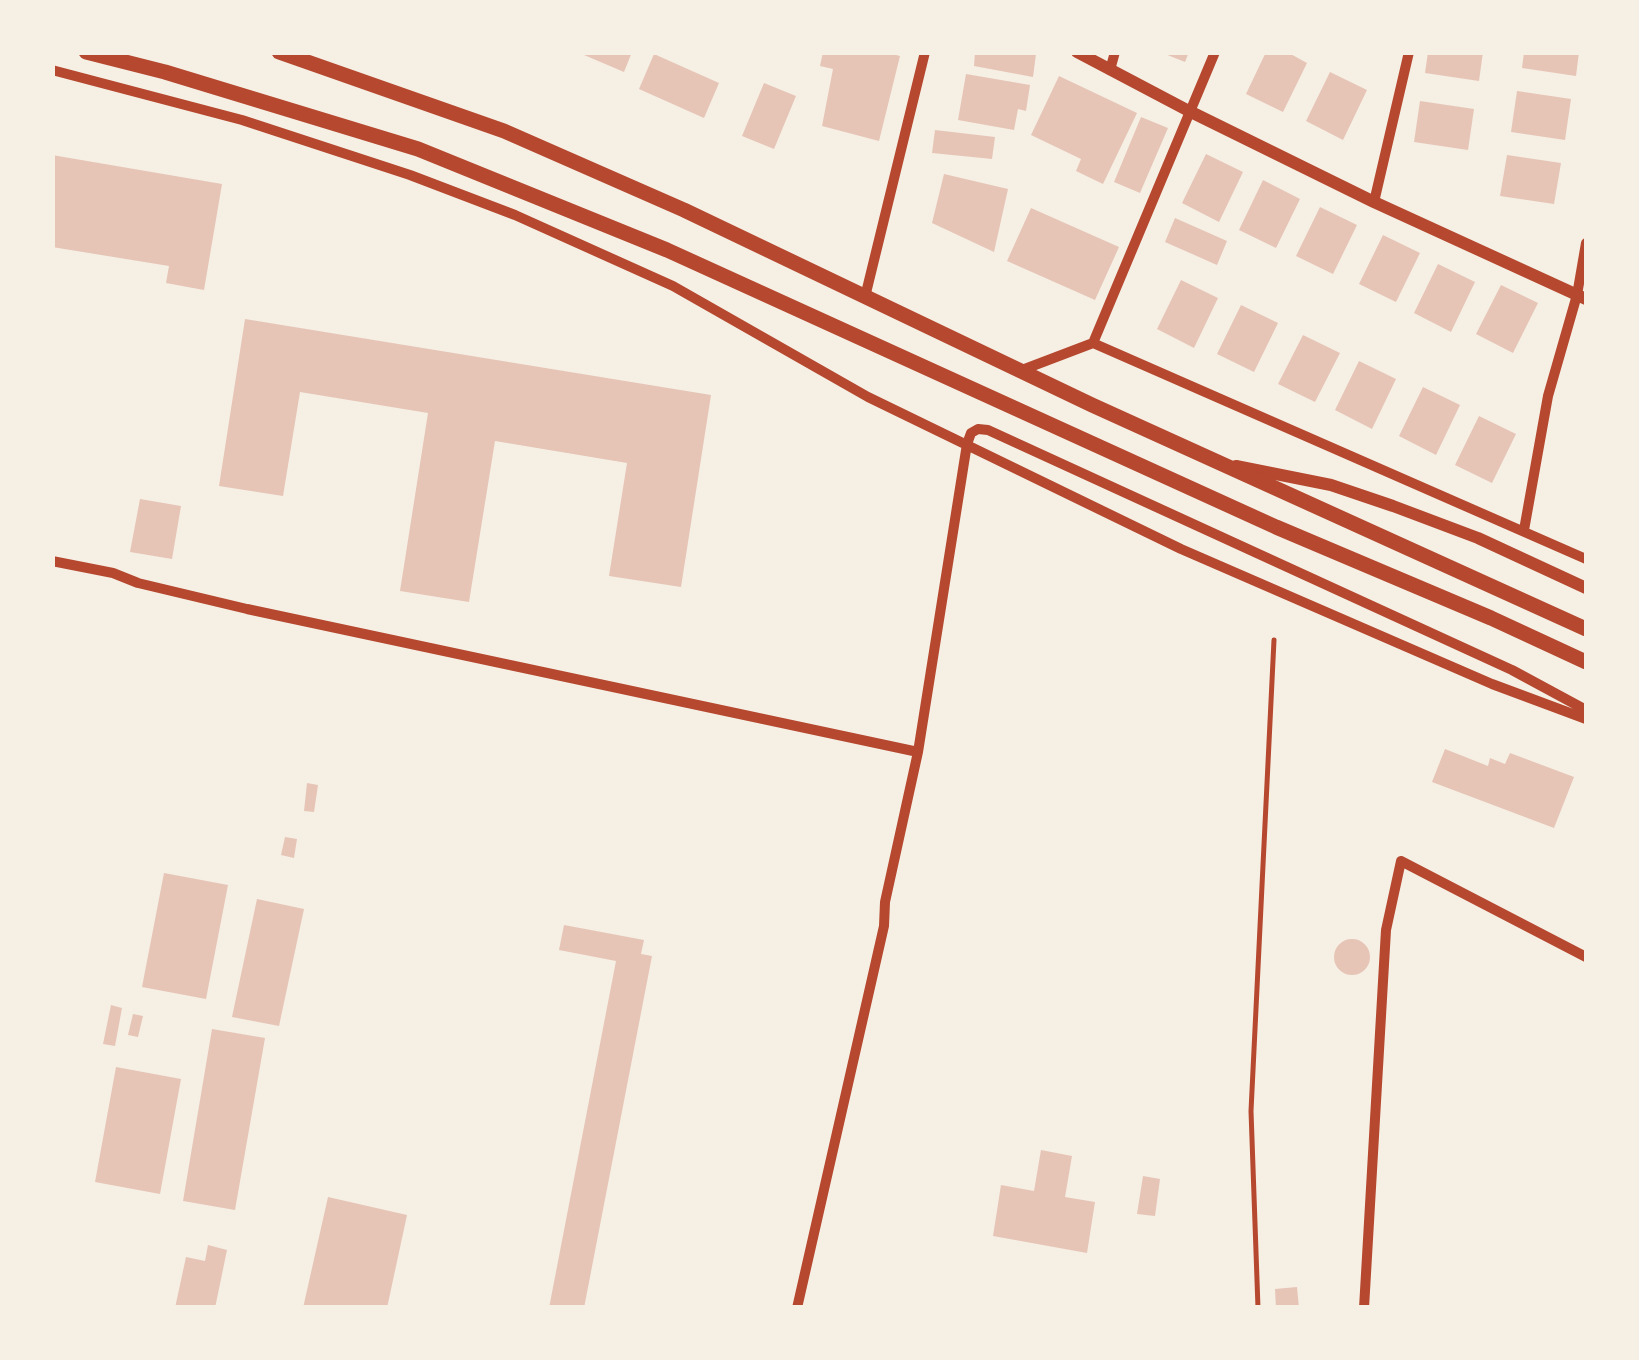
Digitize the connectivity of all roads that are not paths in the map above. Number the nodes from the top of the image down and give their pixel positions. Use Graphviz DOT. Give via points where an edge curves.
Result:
graph roads {
  1 [pos="86,52"];
  2 [pos="279,52"];
  3 [pos="925,52"];
  4 [pos="1077,52"];
  5 [pos="1115,52"];
  6 [pos="1215,52"];
  7 [pos="1409,52"];
  8 [pos="52,70"];
  9 [pos="1110,70"];
  10 [pos="1189,111"];
  11 [pos="1374,202"];
  12 [pos="1586,243"];
  13 [pos="865,297"];
  14 [pos="1582,297"];
  15 [pos="1093,343"];
  16 [pos="1022,370"];
  17 [pos="966,444"];
  18 [pos="1216,462"];
  19 [pos="1524,530"];
  20 [pos="1586,559"];
  21 [pos="52,561"];
  22 [pos="1280,564"];
  23 [pos="1586,588"];
  24 [pos="1271,589"];
  25 [pos="1586,630"];
  26 [pos="1274,640"];
  27 [pos="1586,662"];
  28 [pos="1586,710"];
  29 [pos="1586,719"];
  30 [pos="918,752"];
  31 [pos="1586,957"];
  32 [pos="797,1308"];
  33 [pos="1258,1308"];
  34 [pos="1364,1308"];
  1 -- 27 [label="highway" via="418,149 667,250"];
  2 -- 13 [label="highway" via="504,131"];
  3 -- 13 [label="street"];
  4 -- 9 [label="street"];
  5 -- 9 [label="street"];
  6 -- 10 [label="street"];
  7 -- 11 [label="street"];
  8 -- 17 [label="street" via="242,120 515,215 674,286 868,397"];
  9 -- 10 [label="street"];
  10 -- 11 [label="street"];
  10 -- 15 [label="street"];
  11 -- 14 [label="street"];
  12 -- 14 [label="street"];
  13 -- 16 [label="highway"];
  14 -- 19 [label="street" via="1548,396"];
  15 -- 16 [label="street"];
  15 -- 19 [label="street"];
  16 -- 18 [label="highway"];
  17 -- 22 [label="street" via="971,433 988,430"];
  17 -- 24 [label="street"];
  17 -- 30 [label="street"];
  18 -- 23 [label="street" via="1331,485 1393,506"];
  18 -- 25 [label="highway"];
  19 -- 20 [label="street"];
  21 -- 30 [label="street" via="248,610"];
  22 -- 24 [label="street"];
  22 -- 28 [label="street"];
  24 -- 29 [label="street"];
  26 -- 33 [label="lane" via="1252,1111"];
  30 -- 32 [label="street"];
  31 -- 34 [label="street" via="1401,861 1386,930"];
}
